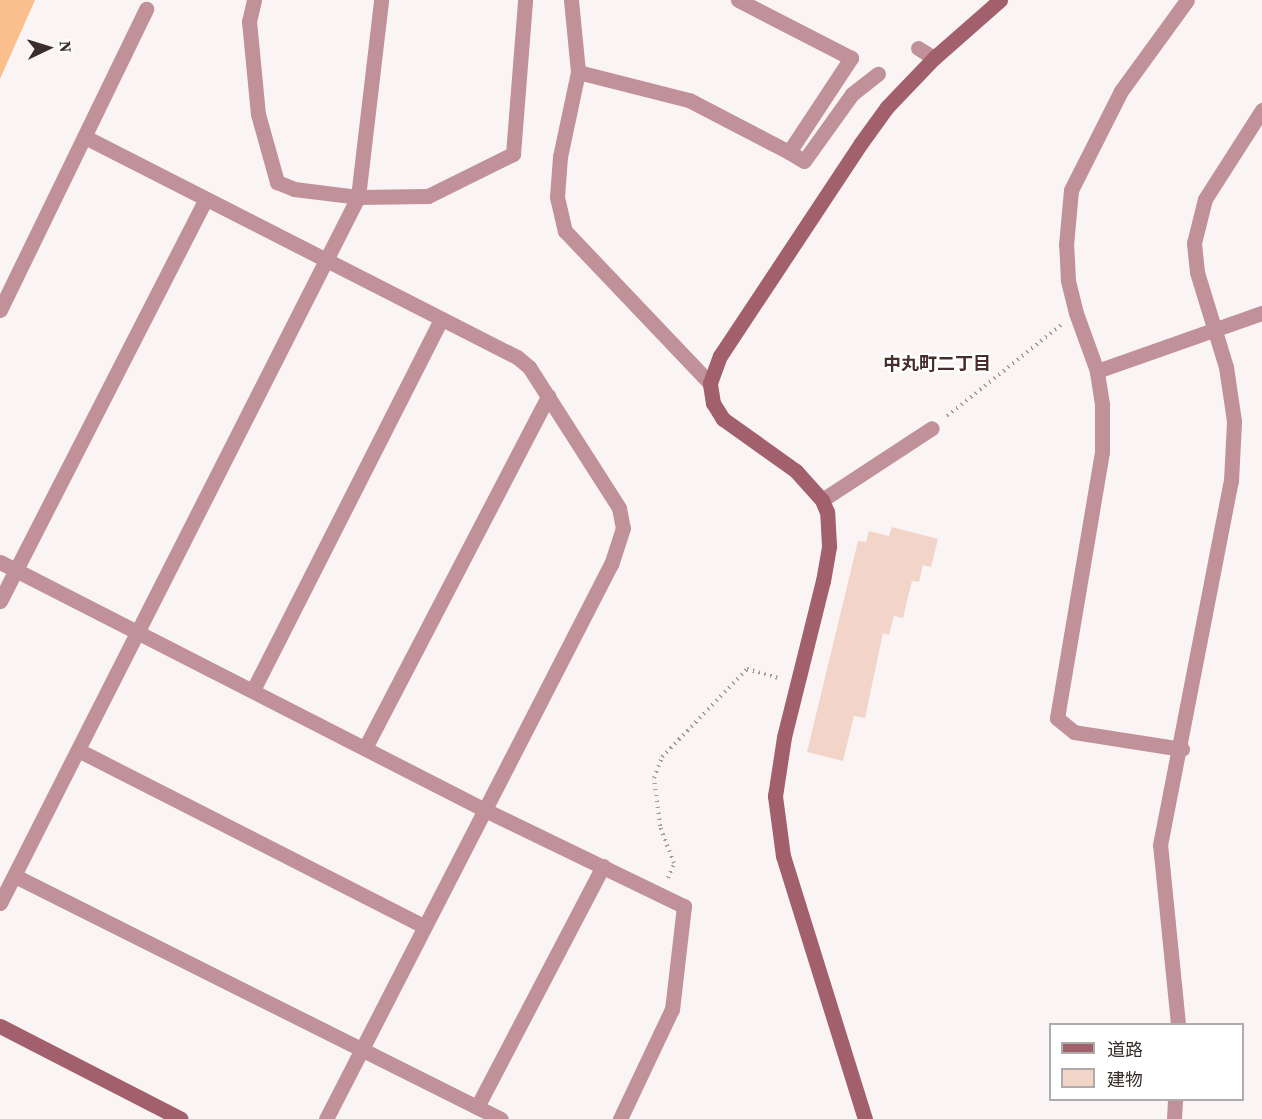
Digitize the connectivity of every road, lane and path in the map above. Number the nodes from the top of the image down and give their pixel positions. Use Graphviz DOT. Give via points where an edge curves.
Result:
graph roads {
  1 [pos="254,0"];
  2 [pos="381,0"];
  3 [pos="525,0"];
  4 [pos="571,0"];
  5 [pos="738,0"];
  6 [pos="1000,0"];
  7 [pos="1187,0"];
  8 [pos="146,9"];
  9 [pos="918,48"];
  10 [pos="934,58"];
  11 [pos="578,72"];
  12 [pos="878,74"];
  13 [pos="1262,110"];
  14 [pos="85,137"];
  15 [pos="789,152"];
  16 [pos="358,197"];
  17 [pos="205,201"];
  18 [pos="327,262"];
  19 [pos="0,310"];
  20 [pos="1076,313"];
  21 [pos="1262,313"];
  22 [pos="441,319"];
  23 [pos="1215,331"];
  24 [pos="1097,371"];
  25 [pos="710,383"];
  26 [pos="548,396"];
  27 [pos="932,428"];
  28 [pos="822,500"];
  29 [pos="0,562"];
  30 [pos="16,570"];
  31 [pos="0,601"];
  32 [pos="137,632"];
  33 [pos="797,683"];
  34 [pos="253,690"];
  35 [pos="365,748"];
  36 [pos="1182,749"];
  37 [pos="78,750"];
  38 [pos="485,810"];
  39 [pos="603,866"];
  40 [pos="15,876"];
  41 [pos="660,894"];
  42 [pos="0,903"];
  43 [pos="424,926"];
  44 [pos="1178,1023"];
  45 [pos="0,1026"];
  46 [pos="360,1050"];
  47 [pos="1175,1101"];
  48 [pos="477,1107"];
  49 [pos="181,1119"];
  50 [pos="326,1119"];
  51 [pos="501,1119"];
  52 [pos="620,1119"];
  53 [pos="865,1119"];
  54 [pos="1174,1119"];
  1 -- 16 [label="street" via="249,21 258,114 278,182 294,189"];
  2 -- 16 [label="street"];
  3 -- 16 [label="street" via="513,154 428,196"];
  4 -- 11 [label="street"];
  5 -- 15 [label="street" via="851,58"];
  6 -- 10 [label="street"];
  7 -- 20 [label="street" via="1121,91 1071,190 1066,245"];
  8 -- 14 [label="street"];
  9 -- 10 [label="street"];
  10 -- 25 [label="street" via="861,143 720,356"];
  11 -- 15 [label="street" via="689,99"];
  11 -- 25 [label="street" via="560,157 557,197 565,231"];
  12 -- 15 [label="street" via="852,94 804,161"];
  13 -- 23 [label="street" via="1205,199 1197,219 1197,272"];
  14 -- 17 [label="street"];
  14 -- 19 [label="street"];
  16 -- 18 [label="street"];
  17 -- 18 [label="street"];
  17 -- 30 [label="street"];
  18 -- 22 [label="street"];
  18 -- 32 [label="street"];
  20 -- 24 [label="street"];
  20 -- 27 [label="path"];
  21 -- 23 [label="street"];
  22 -- 26 [label="street" via="517,357 529,367"];
  22 -- 34 [label="street"];
  23 -- 24 [label="street"];
  23 -- 36 [label="street" via="1226,367 1234,421 1232,481"];
  24 -- 36 [label="street" via="1102,452 1057,718 1074,732"];
  25 -- 28 [label="street" via="713,403 723,419 796,471"];
  26 -- 35 [label="street"];
  26 -- 38 [label="street" via="619,508 623,528 611,564"];
  27 -- 28 [label="street"];
  28 -- 33 [label="street" via="827,512 829,546"];
  29 -- 30 [label="street"];
  30 -- 31 [label="street"];
  30 -- 32 [label="street"];
  32 -- 34 [label="street"];
  32 -- 37 [label="street"];
  33 -- 41 [label="path" via="747,669 662,757 654,778 656,804 674,863"];
  33 -- 53 [label="street" via="777,770 777,825"];
  34 -- 35 [label="street"];
  35 -- 38 [label="street"];
  36 -- 44 [label="street" via="1160,845"];
  37 -- 40 [label="street"];
  37 -- 43 [label="street"];
  38 -- 39 [label="street"];
  38 -- 43 [label="street"];
  39 -- 41 [label="street"];
  39 -- 48 [label="street"];
  40 -- 42 [label="street"];
  40 -- 46 [label="street"];
  41 -- 52 [label="street" via="684,906 678,987 672,1009"];
  43 -- 46 [label="street"];
  45 -- 49 [label="street"];
  46 -- 48 [label="street"];
  46 -- 50 [label="street"];
  47 -- 54 [label="street"];
  48 -- 51 [label="street"];
}
